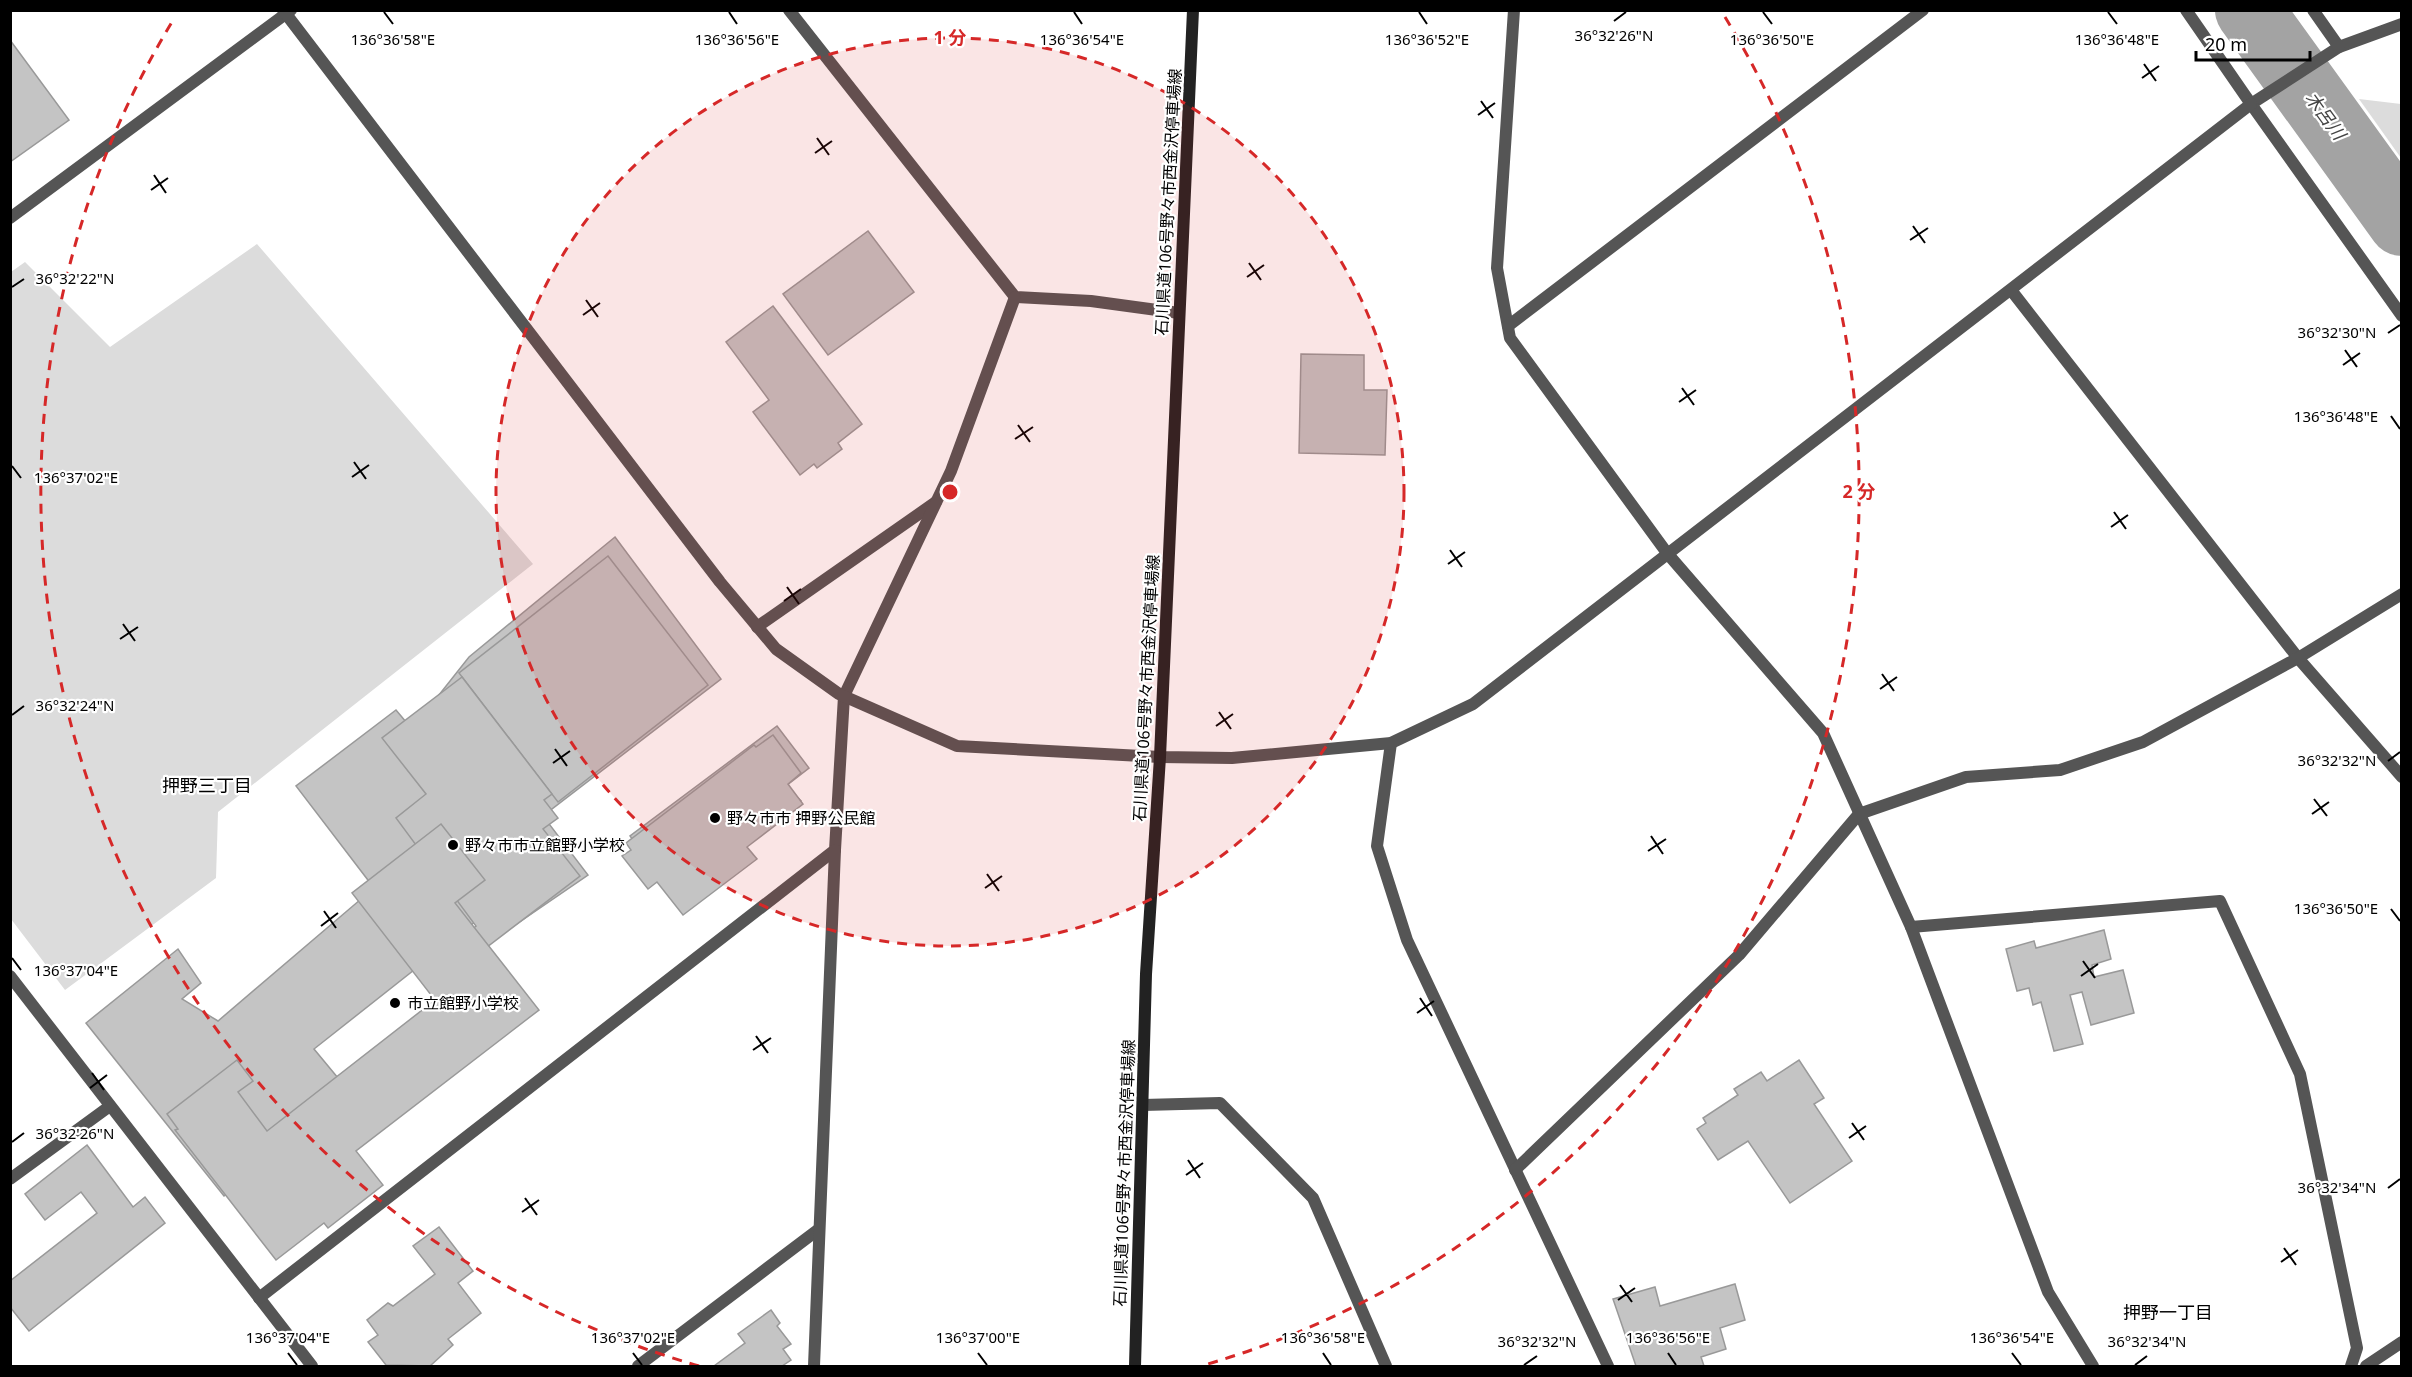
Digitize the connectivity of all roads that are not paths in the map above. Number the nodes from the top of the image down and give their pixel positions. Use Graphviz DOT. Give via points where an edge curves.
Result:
graph roads {
  1 [pos="789,10"];
  2 [pos="1193,10"];
  3 [pos="1514,10"];
  4 [pos="1923,10"];
  5 [pos="2186,10"];
  6 [pos="2313,10"];
  7 [pos="286,12"];
  8 [pos="2402,24"];
  9 [pos="2338,47"];
  10 [pos="2251,104"];
  11 [pos="10,218"];
  12 [pos="2011,290"];
  13 [pos="1015,297"];
  14 [pos="1179,313"];
  15 [pos="2402,316"];
  16 [pos="1508,326"];
  17 [pos="936,502"];
  18 [pos="1667,553"];
  19 [pos="2402,594"];
  20 [pos="757,627"];
  21 [pos="2298,658"];
  22 [pos="844,696"];
  23 [pos="1391,743"];
  24 [pos="1160,757"];
  25 [pos="2402,777"];
  26 [pos="1859,814"];
  27 [pos="835,850"];
  28 [pos="1911,927"];
  29 [pos="10,976"];
  30 [pos="1143,1105"];
  31 [pos="110,1106"];
  32 [pos="1515,1170"];
  33 [pos="10,1179"];
  34 [pos="819,1228"];
  35 [pos="259,1298"];
  36 [pos="2402,1342"];
  37 [pos="312,1366"];
  38 [pos="638,1366"];
  39 [pos="814,1366"];
  40 [pos="1135,1366"];
  41 [pos="1386,1366"];
  42 [pos="1608,1366"];
  43 [pos="2092,1366"];
  44 [pos="2351,1366"];
  45 [pos="2366,1366"];
  1 -- 13 [label="street"];
  2 -- 14 [label="main road, 石川県道106号野々市西金沢停車場線"];
  3 -- 16 [label="street" via="1497,268"];
  4 -- 16 [label="street"];
  5 -- 10 [label="street"];
  6 -- 9 [label="street"];
  7 -- 11 [label="street"];
  7 -- 20 [label="street" via="537,346"];
  8 -- 9 [label="street"];
  9 -- 10 [label="street"];
  10 -- 12 [label="street"];
  10 -- 15 [label="street"];
  12 -- 18 [label="street"];
  12 -- 21 [label="street"];
  13 -- 14 [label="street" via="1091,301"];
  13 -- 17 [label="street"];
  14 -- 24 [label="main road, 石川県道106号野々市西金沢停車場線"];
  16 -- 18 [label="street" via="1510,338"];
  17 -- 20 [label="street"];
  17 -- 22 [label="street"];
  18 -- 23 [label="street" via="1473,704"];
  18 -- 26 [label="street" via="1822,733"];
  19 -- 21 [label="street"];
  20 -- 22 [label="street" via="776,649"];
  21 -- 25 [label="street"];
  21 -- 26 [label="street" via="2143,742 2060,770 1966,777"];
  22 -- 24 [label="street" via="957,746"];
  22 -- 27 [label="street"];
  23 -- 24 [label="street" via="1232,758"];
  23 -- 32 [label="street" via="1377,846 1407,940"];
  24 -- 30 [label="main road, 石川県道106号野々市西金沢停車場線" via="1146,974"];
  26 -- 28 [label="street"];
  26 -- 32 [label="street" via="1739,955"];
  27 -- 34 [label="street"];
  27 -- 35 [label="street"];
  28 -- 43 [label="street" via="2048,1292"];
  28 -- 44 [label="street" via="2220,901 2300,1074 2356,1348"];
  29 -- 31 [label="street"];
  30 -- 40 [label="main road, 石川県道106号野々市西金沢停車場線"];
  30 -- 41 [label="street" via="1220,1103 1313,1198"];
  31 -- 33 [label="street"];
  31 -- 35 [label="street"];
  32 -- 42 [label="street"];
  34 -- 38 [label="street"];
  34 -- 39 [label="street"];
  35 -- 37 [label="street"];
  36 -- 45 [label="street"];
}
